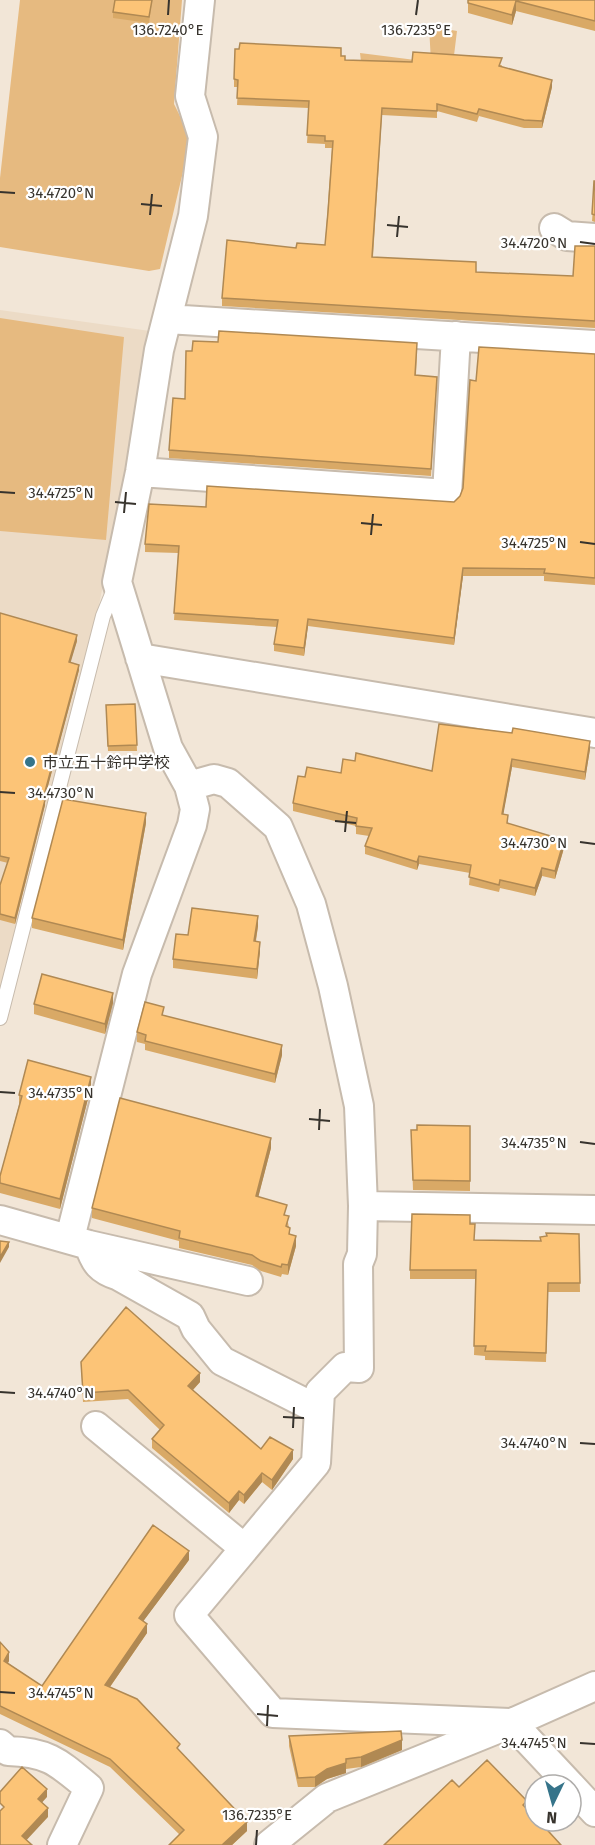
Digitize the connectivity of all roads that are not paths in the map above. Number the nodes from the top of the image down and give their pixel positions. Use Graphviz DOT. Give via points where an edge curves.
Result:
graph roads {
  1 [pos="200,0"];
  2 [pos="554,228"];
  3 [pos="595,238"];
  4 [pos="167,319"];
  5 [pos="456,336"];
  6 [pos="595,345"];
  7 [pos="140,472"];
  8 [pos="117,582"];
  9 [pos="140,658"];
  10 [pos="595,733"];
  11 [pos="189,786"];
  12 [pos="0,1018"];
  13 [pos="363,1206"];
  14 [pos="595,1210"];
  15 [pos="0,1220"];
  16 [pos="80,1242"];
  17 [pos="248,1281"];
  18 [pos="318,1410"];
  19 [pos="96,1426"];
  20 [pos="244,1548"];
  21 [pos="595,1686"];
  22 [pos="512,1724"];
  23 [pos="3,1752"];
  24 [pos="559,1773"];
  25 [pos="583,1799"];
  26 [pos="595,1812"];
  27 [pos="283,1840"];
  28 [pos="62,1845"];
  1 -- 4 [label="street" via="190,96 203,137 193,216"];
  2 -- 3 [label="street" via="567,236"];
  4 -- 5 [label="street"];
  4 -- 7 [label="street"];
  5 -- 6 [label="street"];
  5 -- 7 [label="street" via="447,494"];
  7 -- 8 [label="street"];
  8 -- 9 [label="street"];
  8 -- 12 [label="lane" via="103,616"];
  9 -- 10 [label="street"];
  9 -- 11 [label="street" via="168,748"];
  11 -- 13 [label="street" via="214,779 228,783 278,827 311,904 360,1106"];
  11 -- 16 [label="street" via="195,809 192,825 137,974"];
  13 -- 14 [label="street"];
  13 -- 18 [label="street" via="362,1254 358,1264 359,1368 345,1367 320,1392"];
  15 -- 16 [label="street"];
  16 -- 17 [label="street"];
  16 -- 18 [label="street" via="106,1271 190,1316 222,1361"];
  18 -- 20 [label="street" via="316,1463"];
  19 -- 20 [label="street"];
  20 -- 22 [label="street" via="189,1615 273,1713"];
  21 -- 22 [label="street"];
  22 -- 24 [label="street"];
  22 -- 27 [label="street" via="327,1798"];
  23 -- 28 [label="street" via="28,1751 53,1758 89,1788"];
  25 -- 26 [label="street"];
}
